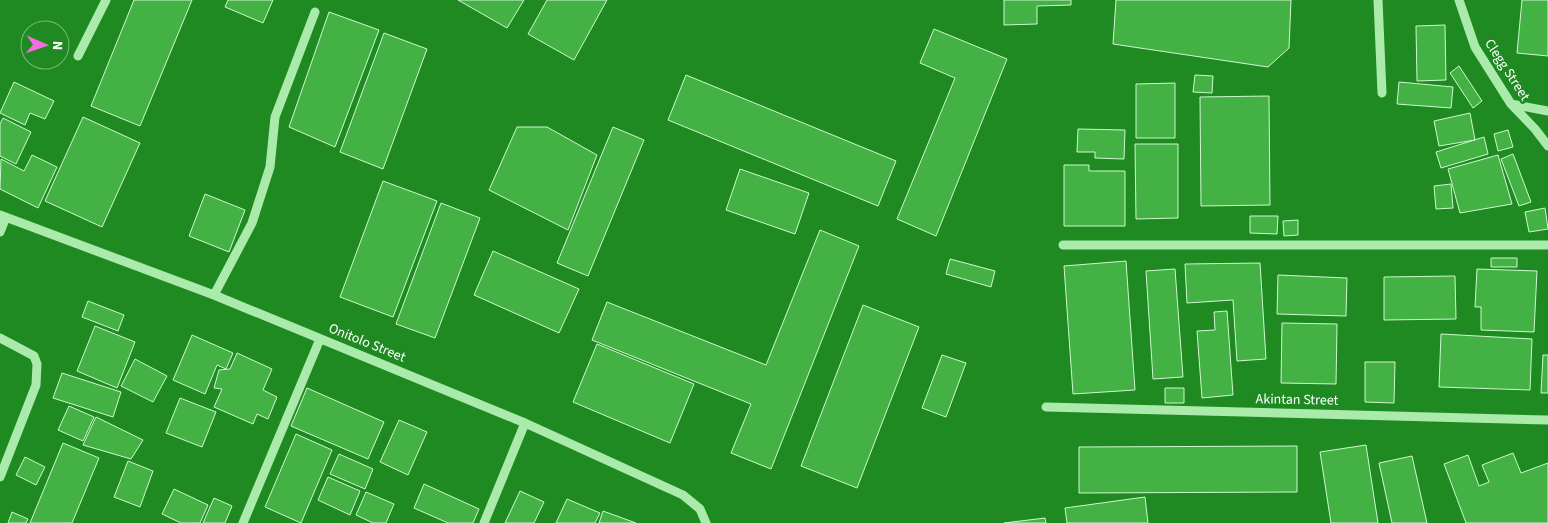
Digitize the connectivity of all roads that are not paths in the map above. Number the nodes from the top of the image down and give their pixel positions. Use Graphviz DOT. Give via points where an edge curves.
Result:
graph roads {
  1 [pos="106,0"];
  2 [pos="1378,0"];
  3 [pos="1459,0"];
  4 [pos="315,12"];
  5 [pos="78,56"];
  6 [pos="1382,93"];
  7 [pos="1511,104"];
  8 [pos="1548,111"];
  9 [pos="1548,146"];
  10 [pos="3,216"];
  11 [pos="0,232"];
  12 [pos="1063,245"];
  13 [pos="1548,245"];
  14 [pos="214,294"];
  15 [pos="0,338"];
  16 [pos="320,339"];
  17 [pos="1046,407"];
  18 [pos="1548,420"];
  19 [pos="525,423"];
  20 [pos="0,477"];
  21 [pos="244,523"];
  22 [pos="484,523"];
  23 [pos="706,523"];
  1 -- 5 [label="street"];
  2 -- 6 [label="street"];
  3 -- 7 [label="street, Clegg Street" via="1475,47"];
  4 -- 14 [label="street" via="275,117 270,167 252,223"];
  7 -- 8 [label="street"];
  7 -- 9 [label="street, Clegg Street"];
  10 -- 11 [label="street"];
  10 -- 14 [label="street, Onitolo Street"];
  12 -- 13 [label="street"];
  14 -- 16 [label="street, Onitolo Street"];
  15 -- 20 [label="street" via="34,356 37,364 36,385"];
  16 -- 19 [label="street, Onitolo Street"];
  16 -- 21 [label="street"];
  17 -- 18 [label="street, Akintan Street"];
  19 -- 22 [label="street"];
  19 -- 23 [label="street, Onitolo Street" via="684,495 700,509"];
}
